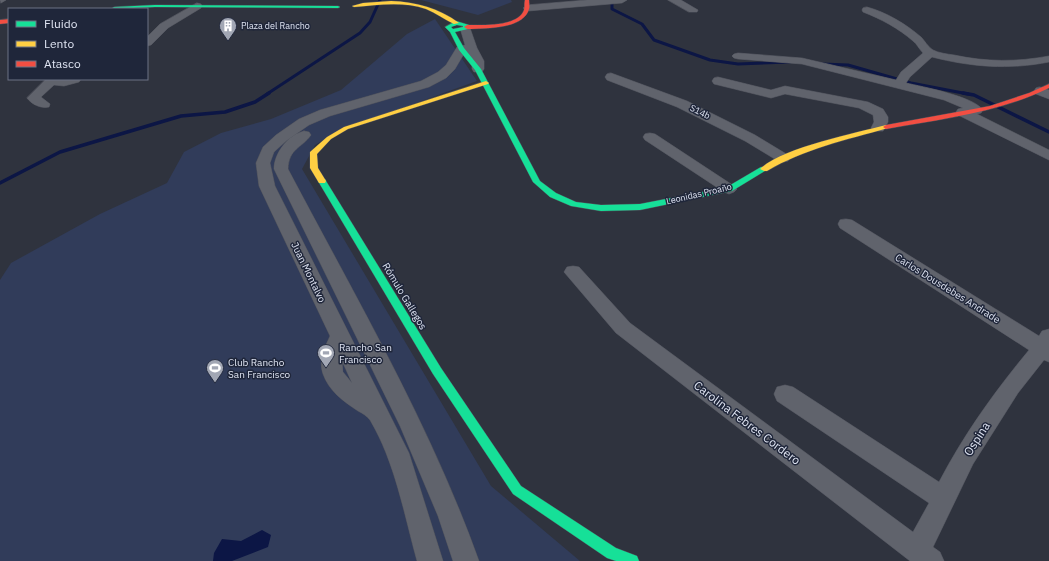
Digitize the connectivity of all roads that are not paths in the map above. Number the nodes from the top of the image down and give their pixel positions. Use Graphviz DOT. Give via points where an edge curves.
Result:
graph roads {
  1 [pos="622,0"];
  2 [pos="673,0"];
  3 [pos="154,3"];
  4 [pos="171,3"];
  5 [pos="528,4"];
  6 [pos="184,6"];
  7 [pos="197,6"];
  8 [pos="338,7"];
  9 [pos="121,8"];
  10 [pos="282,8"];
  11 [pos="692,10"];
  12 [pos="867,10"];
  13 [pos="157,23"];
  14 [pos="456,25"];
  15 [pos="148,41"];
  16 [pos="466,48"];
  17 [pos="930,53"];
  18 [pos="738,56"];
  19 [pos="1049,59"];
  20 [pos="476,64"];
  21 [pos="611,77"];
  22 [pos="52,80"];
  23 [pos="71,80"];
  24 [pos="718,81"];
  25 [pos="486,83"];
  26 [pos="900,85"];
  27 [pos="1046,91"];
  28 [pos="44,104"];
  29 [pos="970,111"];
  30 [pos="308,125"];
  31 [pos="878,128"];
  32 [pos="650,137"];
  33 [pos="1049,156"];
  34 [pos="783,158"];
  35 [pos="729,189"];
  36 [pos="846,224"];
  37 [pos="574,272"];
  38 [pos="1046,346"];
  39 [pos="785,394"];
  40 [pos="410,423"];
  41 [pos="388,433"];
  42 [pos="944,498"];
  43 [pos="924,555"];
  44 [pos="430,561"];
  45 [pos="466,561"];
  46 [pos="632,561"];
  1 -- 5 [label="street"];
  2 -- 11 [label="street"];
  3 -- 4 [label="street"];
  3 -- 9 [label="street"];
  4 -- 6 [label="street"];
  5 -- 14 [label="street" via="524,16 511,23 496,26"];
  6 -- 7 [label="street"];
  6 -- 13 [label="street" via="176,14"];
  7 -- 10 [label="street"];
  7 -- 13 [label="street"];
  8 -- 10 [label="street"];
  8 -- 10 [label="street" via="329,14"];
  8 -- 14 [label="street" via="357,11 396,1 420,5"];
  12 -- 17 [label="street" via="904,28"];
  13 -- 15 [label="street"];
  14 -- 16 [label="street, Leonidas Proaño"];
  16 -- 20 [label="street, Leonidas Proaño"];
  16 -- 30 [label="street, Juan Montalvo" via="452,67 425,84 325,113"];
  17 -- 19 [label="street" via="999,65 1028,64"];
  17 -- 26 [label="street" via="905,75"];
  18 -- 26 [label="street" via="802,61"];
  20 -- 25 [label="street, Leonidas Proaño"];
  20 -- 30 [label="street, Juan Montalvo" via="453,79 416,96"];
  21 -- 34 [label="street, S14b" via="682,104 750,138"];
  22 -- 23 [label="street"];
  22 -- 28 [label="street" via="33,98"];
  24 -- 31 [label="street" via="771,94 785,90 863,105 878,112 881,117"];
  25 -- 35 [label="street, Leonidas Proaño" via="537,182 553,195 574,204 601,208 640,207"];
  25 -- 46 [label="street, Rómulo Gallegos" via="346,128 329,138 313,154 314,168 437,371 517,490 612,553"];
  26 -- 29 [label="street" via="947,96 962,102"];
  27 -- 29 [label="street, Leonidas Proaño" via="994,107"];
  29 -- 31 [label="street, Leonidas Proaño"];
  29 -- 33 [label="street"];
  30 -- 40 [label="street, Juan Montalvo" via="280,160 281,169"];
  30 -- 41 [label="street, Juan Montalvo" via="281,138 268,150 263,163 267,186 340,336 330,357 337,382 346,392 378,412"];
  31 -- 34 [label="street, Leonidas Proaño" via="808,148"];
  32 -- 35 [label="street"];
  34 -- 35 [label="street, Leonidas Proaño"];
  36 -- 38 [label="street, Carlos Dousdebes Andrade" via="1026,338"];
  37 -- 43 [label="street, Carolina Febres Cordero" via="624,328"];
  38 -- 42 [label="street, Ospina" via="1011,387 965,456"];
  39 -- 42 [label="street"];
  40 -- 41 [label="street"];
  40 -- 45 [label="street, Juan Montalvo" via="450,515"];
  41 -- 44 [label="street" via="401,461"];
  42 -- 43 [label="street, Ospina"];
}
